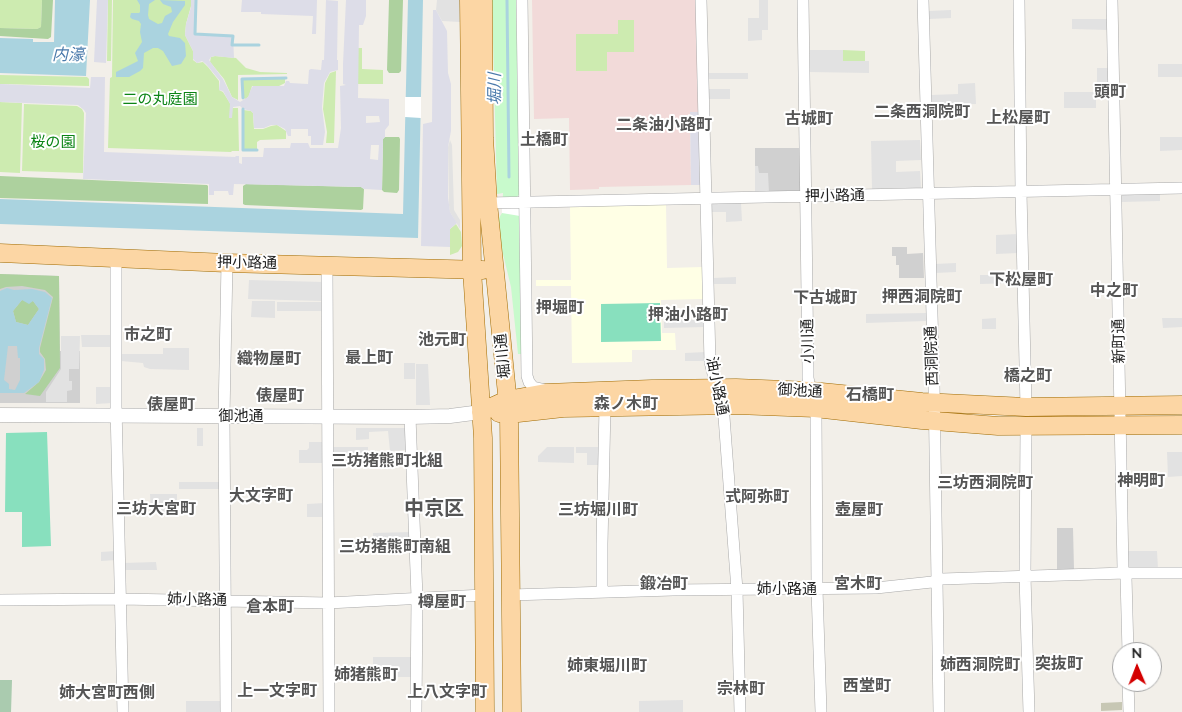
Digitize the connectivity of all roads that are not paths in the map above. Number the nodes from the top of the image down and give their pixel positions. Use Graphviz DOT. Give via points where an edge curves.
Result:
graph roads {
  1 [pos="469,0"];
  2 [pos="483,0"];
  3 [pos="522,0"];
  4 [pos="701,0"];
  5 [pos="803,0"];
  6 [pos="923,0"];
  7 [pos="1019,0"];
  8 [pos="1112,0"];
  9 [pos="1182,188"];
  10 [pos="1116,189"];
  11 [pos="1021,192"];
  12 [pos="928,194"];
  13 [pos="806,197"];
  14 [pos="705,199"];
  15 [pos="523,202"];
  16 [pos="495,203"];
  17 [pos="0,253"];
  18 [pos="116,259"];
  19 [pos="227,263"];
  20 [pos="327,265"];
  21 [pos="472,270"];
  22 [pos="494,270"];
  23 [pos="527,370"];
  24 [pos="566,391"];
  25 [pos="719,397"];
  26 [pos="813,399"];
  27 [pos="934,403"];
  28 [pos="1182,405"];
  29 [pos="513,406"];
  30 [pos="1121,406"];
  31 [pos="605,407"];
  32 [pos="1026,407"];
  33 [pos="481,412"];
  34 [pos="0,415"];
  35 [pos="117,415"];
  36 [pos="224,416"];
  37 [pos="326,416"];
  38 [pos="410,417"];
  39 [pos="933,422"];
  40 [pos="1121,425"];
  41 [pos="1182,425"];
  42 [pos="1026,427"];
  43 [pos="1125,573"];
  44 [pos="1182,573"];
  45 [pos="1026,576"];
  46 [pos="937,580"];
  47 [pos="817,589"];
  48 [pos="737,590"];
  49 [pos="602,592"];
  50 [pos="483,595"];
  51 [pos="511,595"];
  52 [pos="417,597"];
  53 [pos="121,599"];
  54 [pos="0,600"];
  55 [pos="226,601"];
  56 [pos="328,603"];
  57 [pos="1128,642"];
  58 [pos="1128,692"];
  59 [pos="123,712"];
  60 [pos="226,712"];
  61 [pos="329,712"];
  62 [pos="416,712"];
  63 [pos="485,712"];
  64 [pos="512,712"];
  65 [pos="740,712"];
  66 [pos="821,712"];
  67 [pos="939,712"];
  68 [pos="1029,712"];
  69 [pos="1128,712"];
  1 -- 21 [label="main road, 堀川通"];
  2 -- 16 [label="main road, 堀川通" via="484,138"];
  3 -- 15 [label="street"];
  4 -- 14 [label="street, 油小路通"];
  5 -- 13 [label="street, 小川通"];
  6 -- 12 [label="street, 西洞院通"];
  7 -- 11 [label="street"];
  8 -- 10 [label="street, 新町通"];
  9 -- 10 [label="street, 押小路通"];
  10 -- 11 [label="street, 押小路通"];
  10 -- 30 [label="street, 新町通"];
  11 -- 12 [label="street, 押小路通"];
  11 -- 32 [label="street"];
  12 -- 13 [label="street, 押小路通"];
  12 -- 27 [label="street, 西洞院通"];
  13 -- 14 [label="street, 押小路通"];
  13 -- 26 [label="street, 小川通" via="808,368"];
  14 -- 15 [label="street, 押小路通"];
  14 -- 25 [label="street, 油小路通" via="710,362"];
  15 -- 16 [label="street, 押小路通"];
  15 -- 23 [label="street"];
  16 -- 22 [label="main road, 堀川通"];
  17 -- 18 [label="main road, 押小路通"];
  18 -- 19 [label="main road, 押小路通"];
  18 -- 35 [label="street"];
  19 -- 20 [label="main road, 押小路通"];
  19 -- 36 [label="street"];
  20 -- 21 [label="main road, 押小路通"];
  20 -- 37 [label="street"];
  21 -- 22 [label="main road, 押小路通"];
  21 -- 33 [label="main road, 堀川通"];
  22 -- 29 [label="main road, 堀川通"];
  23 -- 24 [label="street" via="528,380 533,386"];
  23 -- 29 [label="street"];
  24 -- 25 [label="main road, 御池通"];
  24 -- 29 [label="main road, 御池通"];
  25 -- 26 [label="main road, 御池通"];
  25 -- 31 [label="main road, 御池通"];
  25 -- 48 [label="street, 油小路通" via="724,418"];
  26 -- 27 [label="main road, 御池通"];
  26 -- 39 [label="main road, 御池通"];
  26 -- 47 [label="street, 小川通" via="816,415"];
  27 -- 32 [label="main road, 御池通"];
  27 -- 39 [label="street, 西洞院通"];
  28 -- 30 [label="main road, 御池通"];
  29 -- 31 [label="main road, 御池通"];
  29 -- 33 [label="main road, 御池通"];
  29 -- 51 [label="main road, 堀川通" via="509,437"];
  30 -- 32 [label="main road, 御池通"];
  30 -- 40 [label="street, 新町通"];
  31 -- 49 [label="street"];
  33 -- 38 [label="street, 御池通"];
  33 -- 50 [label="main road, 堀川通"];
  34 -- 35 [label="street, 御池通"];
  35 -- 36 [label="street, 御池通"];
  35 -- 53 [label="street"];
  36 -- 37 [label="street, 御池通"];
  36 -- 55 [label="street"];
  37 -- 38 [label="street, 御池通"];
  37 -- 56 [label="street"];
  38 -- 52 [label="street"];
  39 -- 42 [label="main road, 御池通"];
  39 -- 46 [label="street, 西洞院通"];
  40 -- 41 [label="main road, 御池通"];
  40 -- 42 [label="main road, 御池通"];
  40 -- 43 [label="street, 新町通"];
  42 -- 45 [label="street"];
  43 -- 44 [label="street, 姉小路通"];
  43 -- 45 [label="street, 姉小路通"];
  43 -- 57 [label="street, 新町通"];
  45 -- 46 [label="street, 姉小路通"];
  45 -- 68 [label="street"];
  46 -- 47 [label="street, 姉小路通" via="876,588"];
  46 -- 67 [label="street, 西洞院通"];
  47 -- 48 [label="street, 姉小路通"];
  47 -- 66 [label="street, 小川通"];
  48 -- 49 [label="street, 姉小路通"];
  48 -- 65 [label="street, 油小路通"];
  49 -- 51 [label="street, 姉小路通"];
  50 -- 52 [label="street, 姉小路通"];
  50 -- 63 [label="main road, 堀川通"];
  51 -- 64 [label="main road, 堀川通"];
  52 -- 56 [label="street, 姉小路通"];
  52 -- 62 [label="street"];
  53 -- 54 [label="street, 姉小路通"];
  53 -- 55 [label="street, 姉小路通"];
  53 -- 59 [label="street"];
  55 -- 56 [label="street, 姉小路通"];
  55 -- 60 [label="street"];
  56 -- 61 [label="street"];
  58 -- 69 [label="street"];
}
